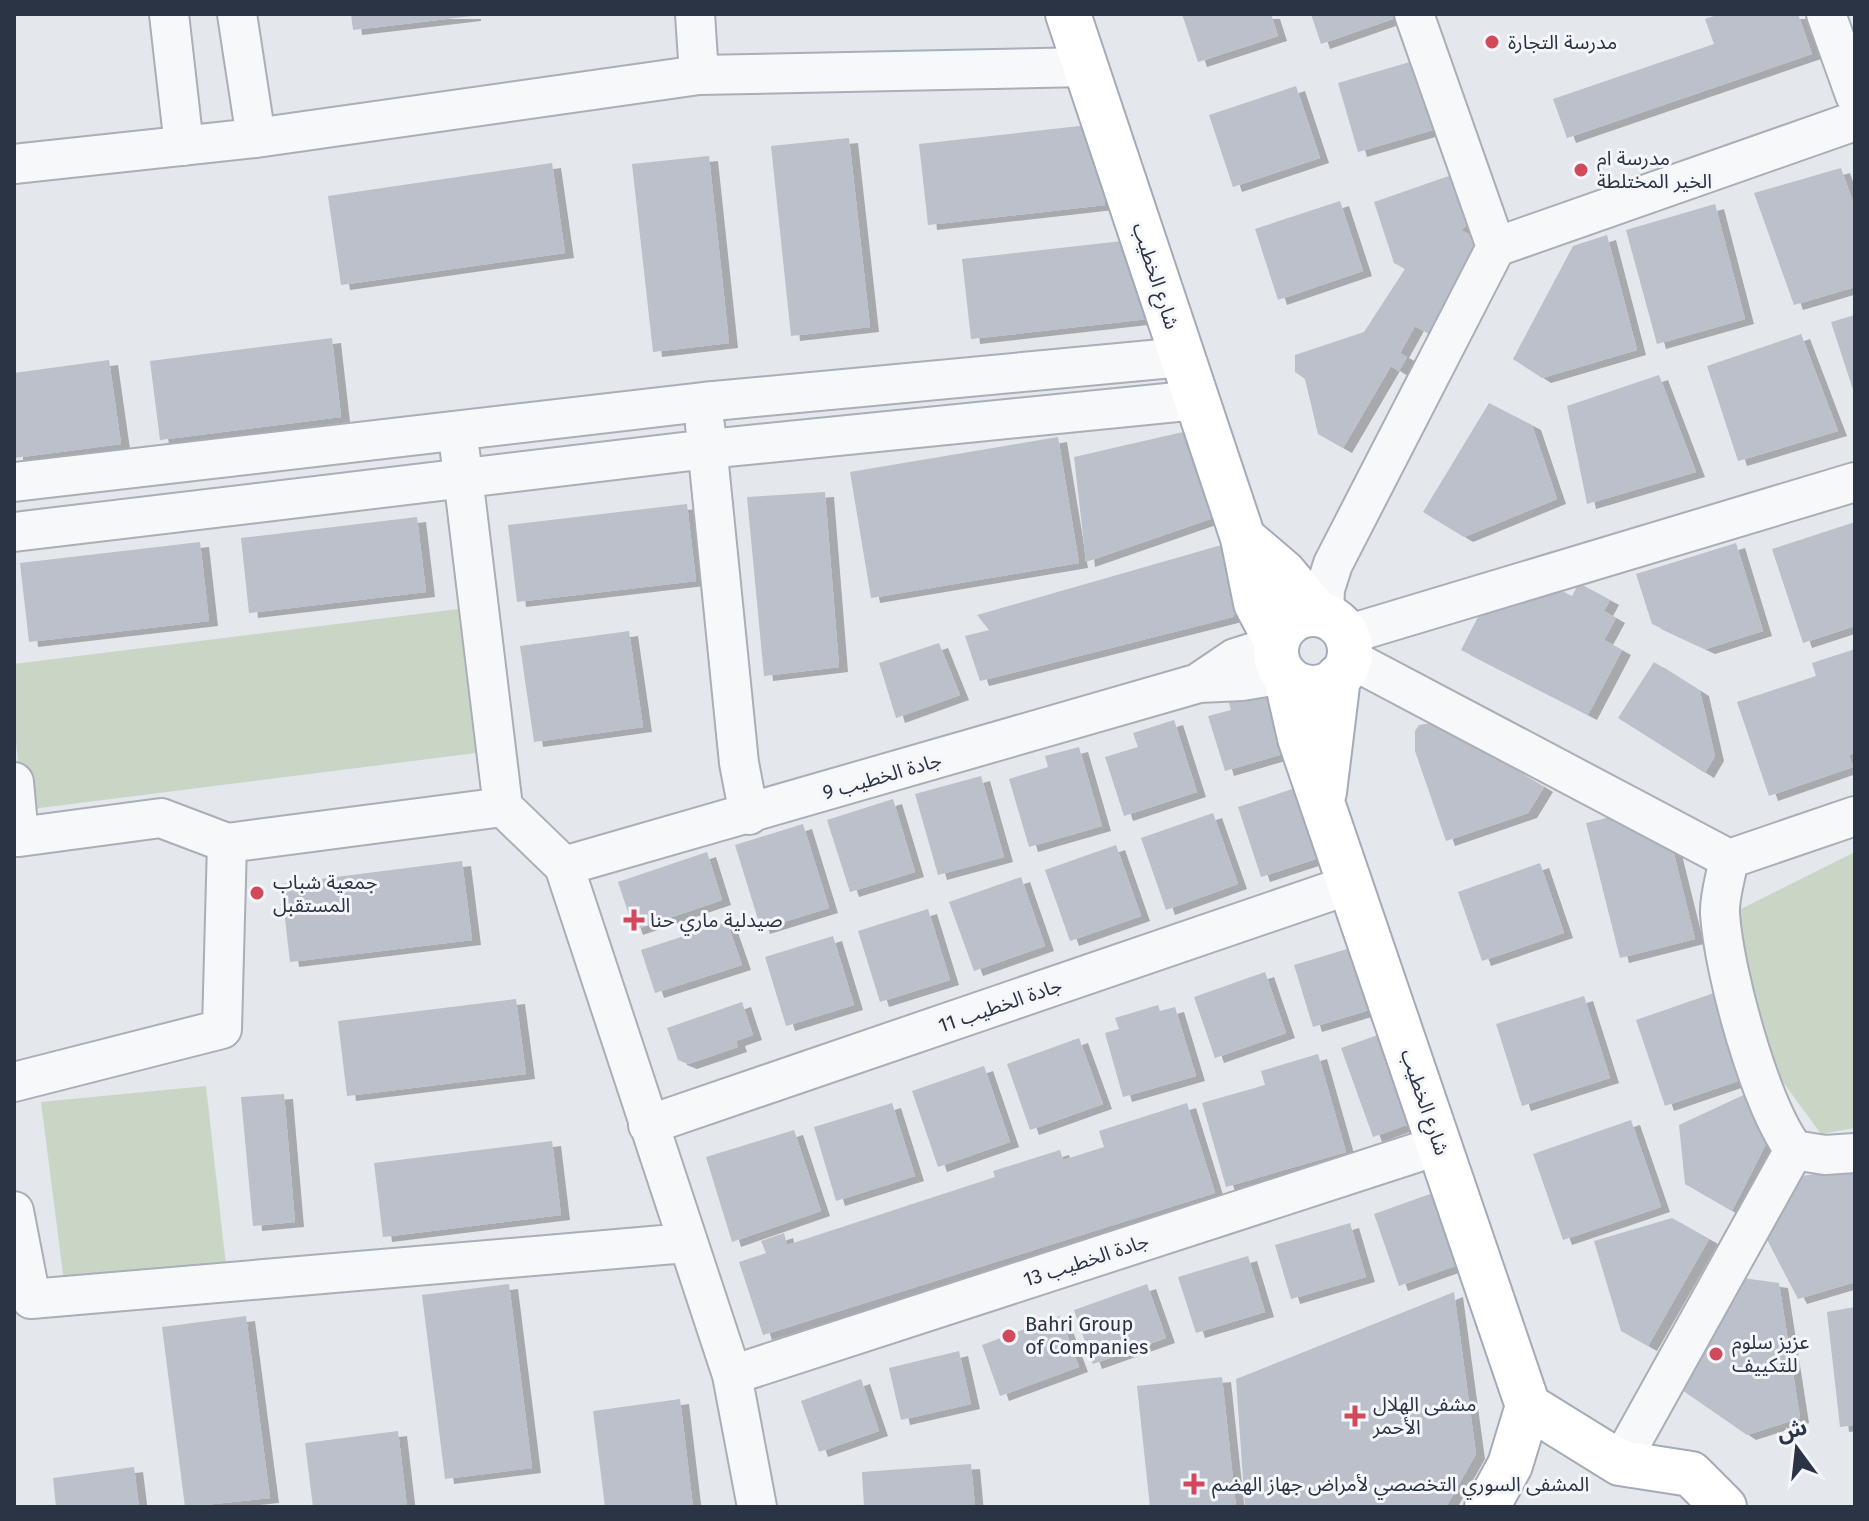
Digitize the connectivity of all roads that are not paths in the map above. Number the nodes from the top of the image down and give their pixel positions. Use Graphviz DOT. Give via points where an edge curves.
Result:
graph roads {
  1 [pos="169,14"];
  2 [pos="237,14"];
  3 [pos="695,14"];
  4 [pos="1068,14"];
  5 [pos="1414,14"];
  6 [pos="1826,14"];
  7 [pos="1086,67"];
  8 [pos="699,75"];
  9 [pos="1855,95"];
  10 [pos="1855,121"];
  11 [pos="256,138"];
  12 [pos="184,146"];
  13 [pos="14,164"];
  14 [pos="1496,247"];
  15 [pos="1183,357"];
  16 [pos="1197,400"];
  17 [pos="703,402"];
  18 [pos="458,431"];
  19 [pos="708,449"];
  20 [pos="463,478"];
  21 [pos="14,482"];
  22 [pos="1855,482"];
  23 [pos="14,532"];
  24 [pos="1243,538"];
  25 [pos="1335,640"];
  26 [pos="1281,659"];
  27 [pos="14,782"];
  28 [pos="1323,798"];
  29 [pos="503,807"];
  30 [pos="749,815"];
  31 [pos="1855,816"];
  32 [pos="227,843"];
  33 [pos="1729,859"];
  34 [pos="564,866"];
  35 [pos="1352,884"];
  36 [pos="14,1082"];
  37 [pos="648,1125"];
  38 [pos="1440,1145"];
  39 [pos="1794,1150"];
  40 [pos="1855,1153"];
  41 [pos="14,1211"];
  42 [pos="686,1243"];
  43 [pos="732,1375"];
  44 [pos="1528,1406"];
  45 [pos="1620,1463"];
  46 [pos="757,1507"];
  47 [pos="1487,1507"];
  48 [pos="1724,1507"];
  1 -- 12 [label="street"];
  2 -- 11 [label="street"];
  3 -- 8 [label="street"];
  4 -- 7 [label="main road, شارع الخطيب"];
  5 -- 14 [label="street"];
  6 -- 9 [label="street"];
  7 -- 8 [label="street"];
  7 -- 15 [label="main road, شارع الخطيب"];
  8 -- 11 [label="street"];
  10 -- 14 [label="street"];
  11 -- 12 [label="street"];
  12 -- 13 [label="street"];
  14 -- 25 [label="street" via="1333,564 1325,589"];
  15 -- 16 [label="main road, شارع الخطيب"];
  15 -- 17 [label="street"];
  16 -- 19 [label="street"];
  16 -- 24 [label="main road, شارع الخطيب"];
  17 -- 18 [label="street"];
  17 -- 19 [label="street"];
  18 -- 20 [label="street"];
  18 -- 21 [label="street"];
  19 -- 20 [label="street"];
  19 -- 30 [label="street" via="739,763"];
  20 -- 23 [label="street"];
  20 -- 29 [label="street"];
  22 -- 25 [label="street"];
  24 -- 25 [label="main road" via="1284,573"];
  24 -- 26 [label="main road, شارع الخطيب" via="1256,603"];
  25 -- 26 [label="main road" via="1292,620"];
  25 -- 26 [label="main road" via="1312,688"];
  25 -- 28 [label="main road, شارع الخطيب"];
  25 -- 33 [label="street"];
  26 -- 28 [label="main road, شارع الخطيب" via="1300,738"];
  26 -- 30 [label="street, جادة الخطيب 9" via="1242,681 1199,683"];
  27 -- 32 [label="street" via="19,837 161,818"];
  28 -- 35 [label="main road, شارع الخطيب"];
  29 -- 32 [label="street"];
  29 -- 34 [label="street"];
  30 -- 34 [label="street, جادة الخطيب 9"];
  31 -- 33 [label="street"];
  32 -- 36 [label="street" via="222,1029"];
  33 -- 39 [label="street" via="1719,912 1740,1016 1778,1129"];
  34 -- 37 [label="street"];
  35 -- 37 [label="street, جادة الخطيب 11"];
  35 -- 38 [label="main road, شارع الخطيب"];
  37 -- 42 [label="street"];
  38 -- 43 [label="street, جادة الخطيب 13"];
  38 -- 44 [label="main road, شارع الخطيب"];
  39 -- 40 [label="street"];
  39 -- 45 [label="street"];
  41 -- 42 [label="street" via="31,1299"];
  42 -- 43 [label="street"];
  43 -- 46 [label="street"];
  44 -- 45 [label="main road"];
  44 -- 47 [label="main road" via="1510,1465"];
  45 -- 48 [label="main road" via="1691,1474"];
}
